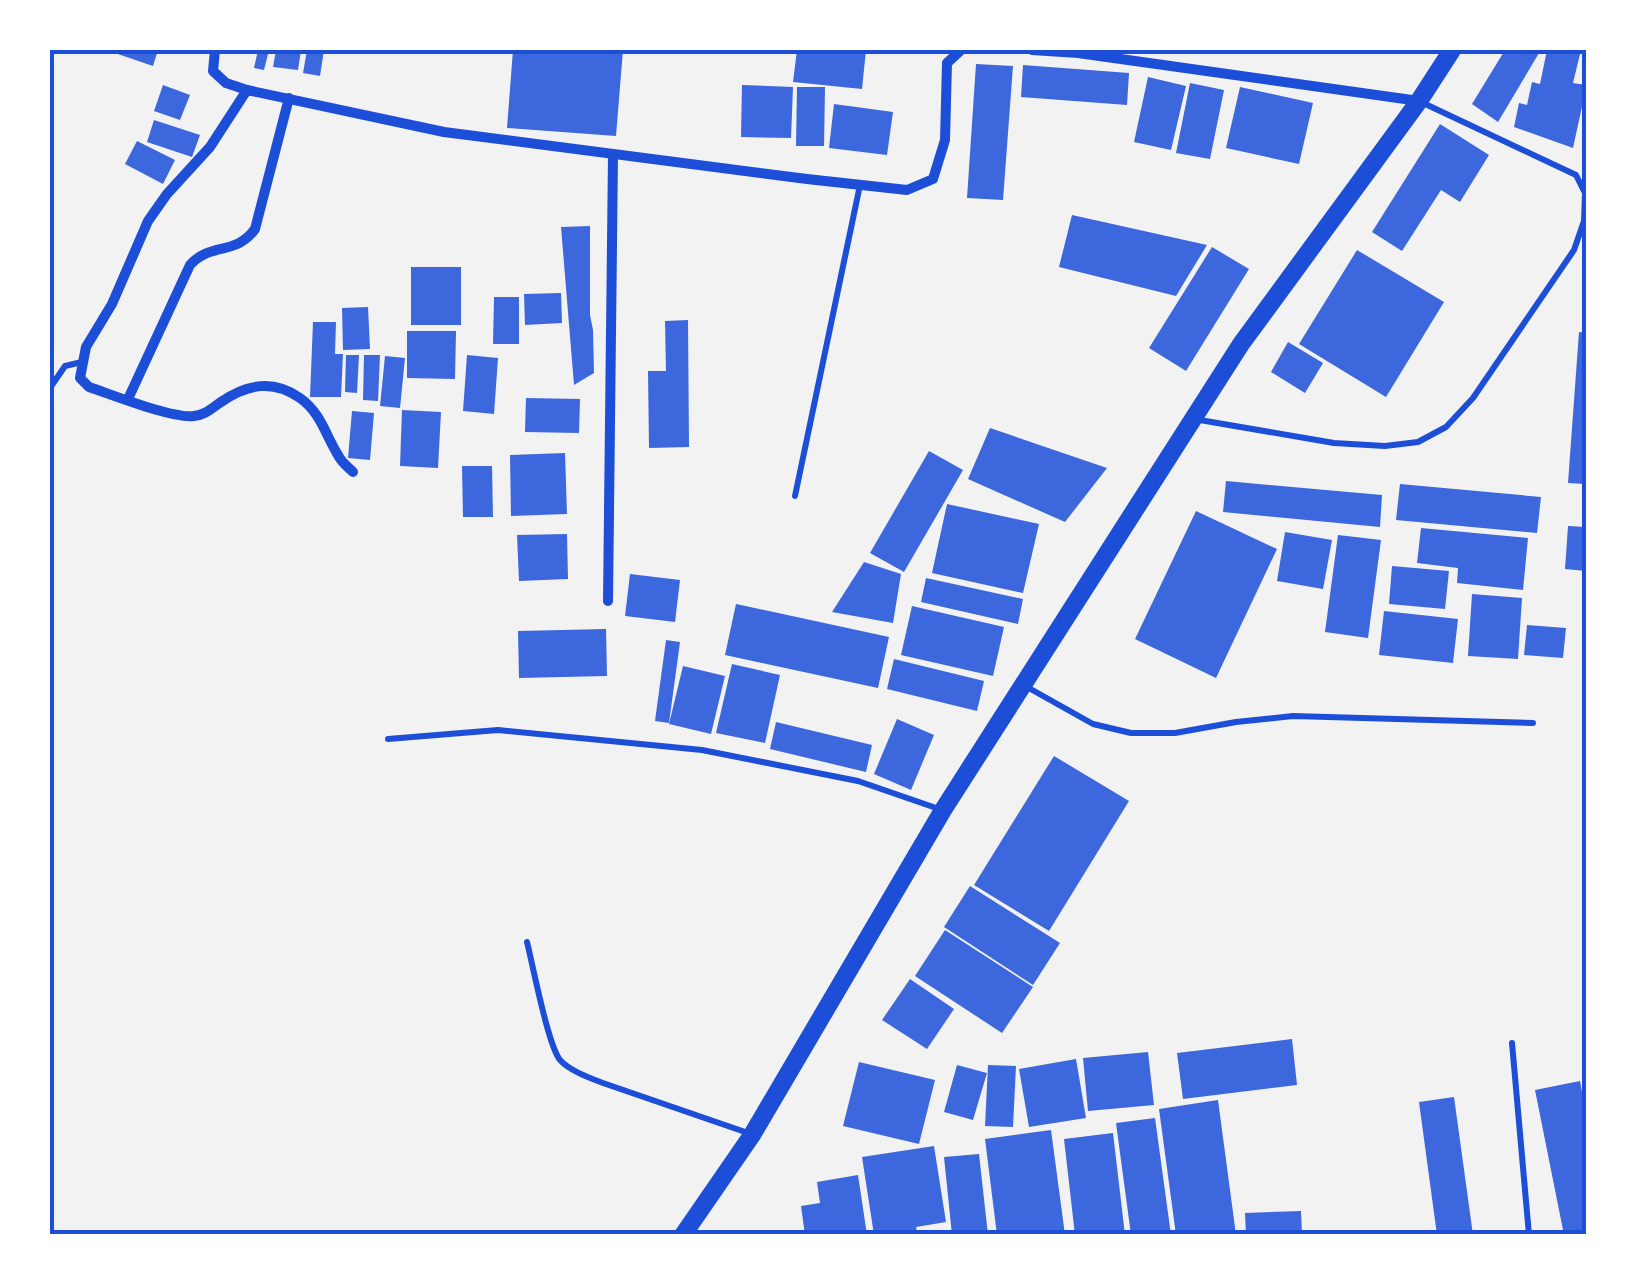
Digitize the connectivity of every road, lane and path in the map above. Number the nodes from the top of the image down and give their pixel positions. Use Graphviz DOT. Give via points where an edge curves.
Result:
graph roads {
  1 [pos="215,50"];
  2 [pos="1032,50"];
  3 [pos="1452,50"];
  4 [pos="957,51"];
  5 [pos="247,90"];
  6 [pos="289,98"];
  7 [pos="1418,101"];
  8 [pos="612,154"];
  9 [pos="860,185"];
  10 [pos="83,362"];
  11 [pos="50,388"];
  12 [pos="128,400"];
  13 [pos="1192,419"];
  14 [pos="353,472"];
  15 [pos="795,496"];
  16 [pos="608,601"];
  17 [pos="1023,684"];
  18 [pos="1534,724"];
  19 [pos="388,739"];
  20 [pos="943,810"];
  21 [pos="527,942"];
  22 [pos="1512,1043"];
  23 [pos="752,1135"];
  24 [pos="683,1235"];
  25 [pos="1528,1235"];
  1 -- 5 [label="street" via="213,71"];
  2 -- 7 [label="street"];
  3 -- 7 [label="main road"];
  4 -- 9 [label="street" via="947,63 945,140 934,179 907,190"];
  5 -- 6 [label="street"];
  5 -- 10 [label="street" via="148,221"];
  6 -- 8 [label="street" via="444,132"];
  6 -- 12 [label="street" via="254,228 247,240 200,254 190,265"];
  7 -- 13 [label="main road"];
  7 -- 13 [label="lane" via="1576,175 1585,193 1574,250 1473,398 1418,442 1385,446"];
  8 -- 9 [label="street"];
  8 -- 16 [label="street"];
  9 -- 15 [label="lane"];
  10 -- 11 [label="lane" via="65,366"];
  10 -- 12 [label="street" via="80,378 90,387"];
  12 -- 14 [label="street" via="196,416 242,389 278,387 318,414"];
  13 -- 17 [label="main road"];
  17 -- 18 [label="lane" via="1092,724 1131,733 1175,734 1293,716"];
  17 -- 20 [label="main road"];
  19 -- 20 [label="lane" via="498,730 702,750 858,781"];
  20 -- 23 [label="main road"];
  21 -- 23 [label="lane" via="560,1060 603,1083"];
  22 -- 25 [label="lane"];
  23 -- 24 [label="main road"];
}
